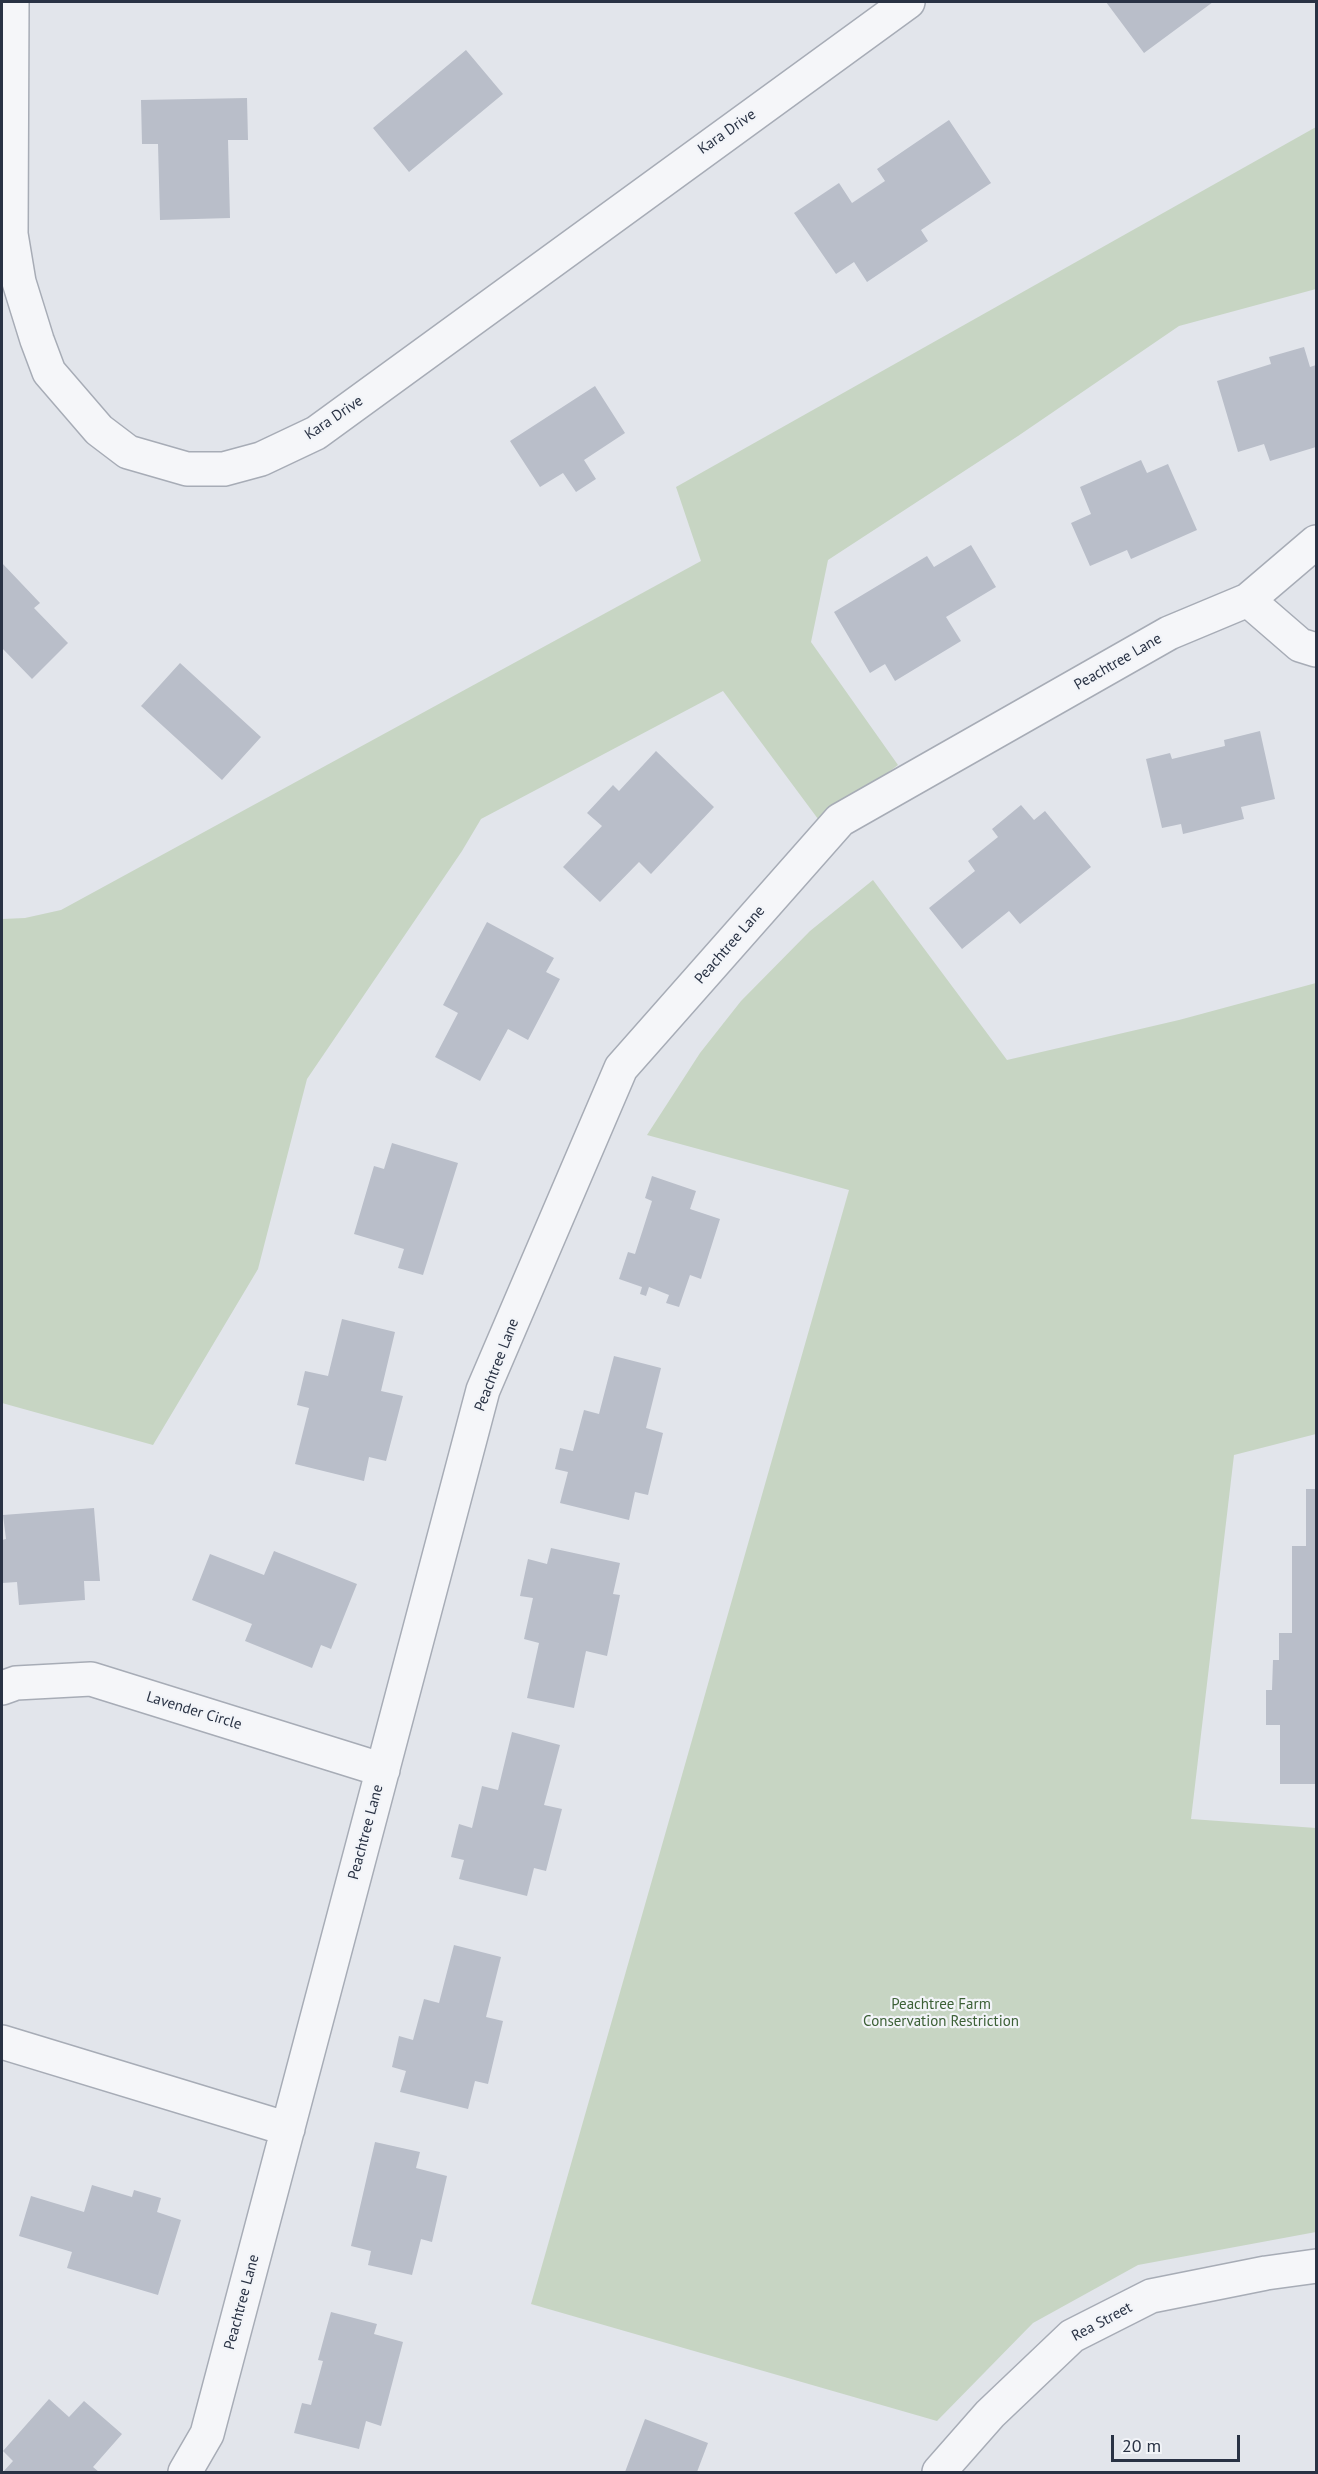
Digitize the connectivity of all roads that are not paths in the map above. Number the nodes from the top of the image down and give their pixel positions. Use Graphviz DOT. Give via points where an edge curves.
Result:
graph roads {
  1 [pos="12,2"];
  2 [pos="908,2"];
  3 [pos="1317,542"];
  4 [pos="1248,600"];
  5 [pos="1317,651"];
  6 [pos="2,1688"];
  7 [pos="382,1770"];
  8 [pos="2,2042"];
  9 [pos="288,2129"];
  10 [pos="1317,2266"];
  11 [pos="185,2472"];
  12 [pos="939,2472"];
  1 -- 2 [label="street, Kara Drive" via="11,234 19,282 49,372 99,430 128,452 187,469 224,469 261,459 316,433"];
  3 -- 4 [label="street, Peachtree Lane"];
  4 -- 5 [label="street" via="1300,645"];
  4 -- 7 [label="street, Peachtree Lane" via="1169,633 840,820 621,1068 483,1390"];
  6 -- 7 [label="street, Lavender Circle" via="16,1683 91,1679"];
  7 -- 9 [label="street, Peachtree Lane"];
  8 -- 9 [label="street"];
  9 -- 11 [label="street, Peachtree Lane" via="207,2434"];
  10 -- 12 [label="street, Rea Street" via="1266,2272 1151,2296 1072,2336 990,2414"];
}
